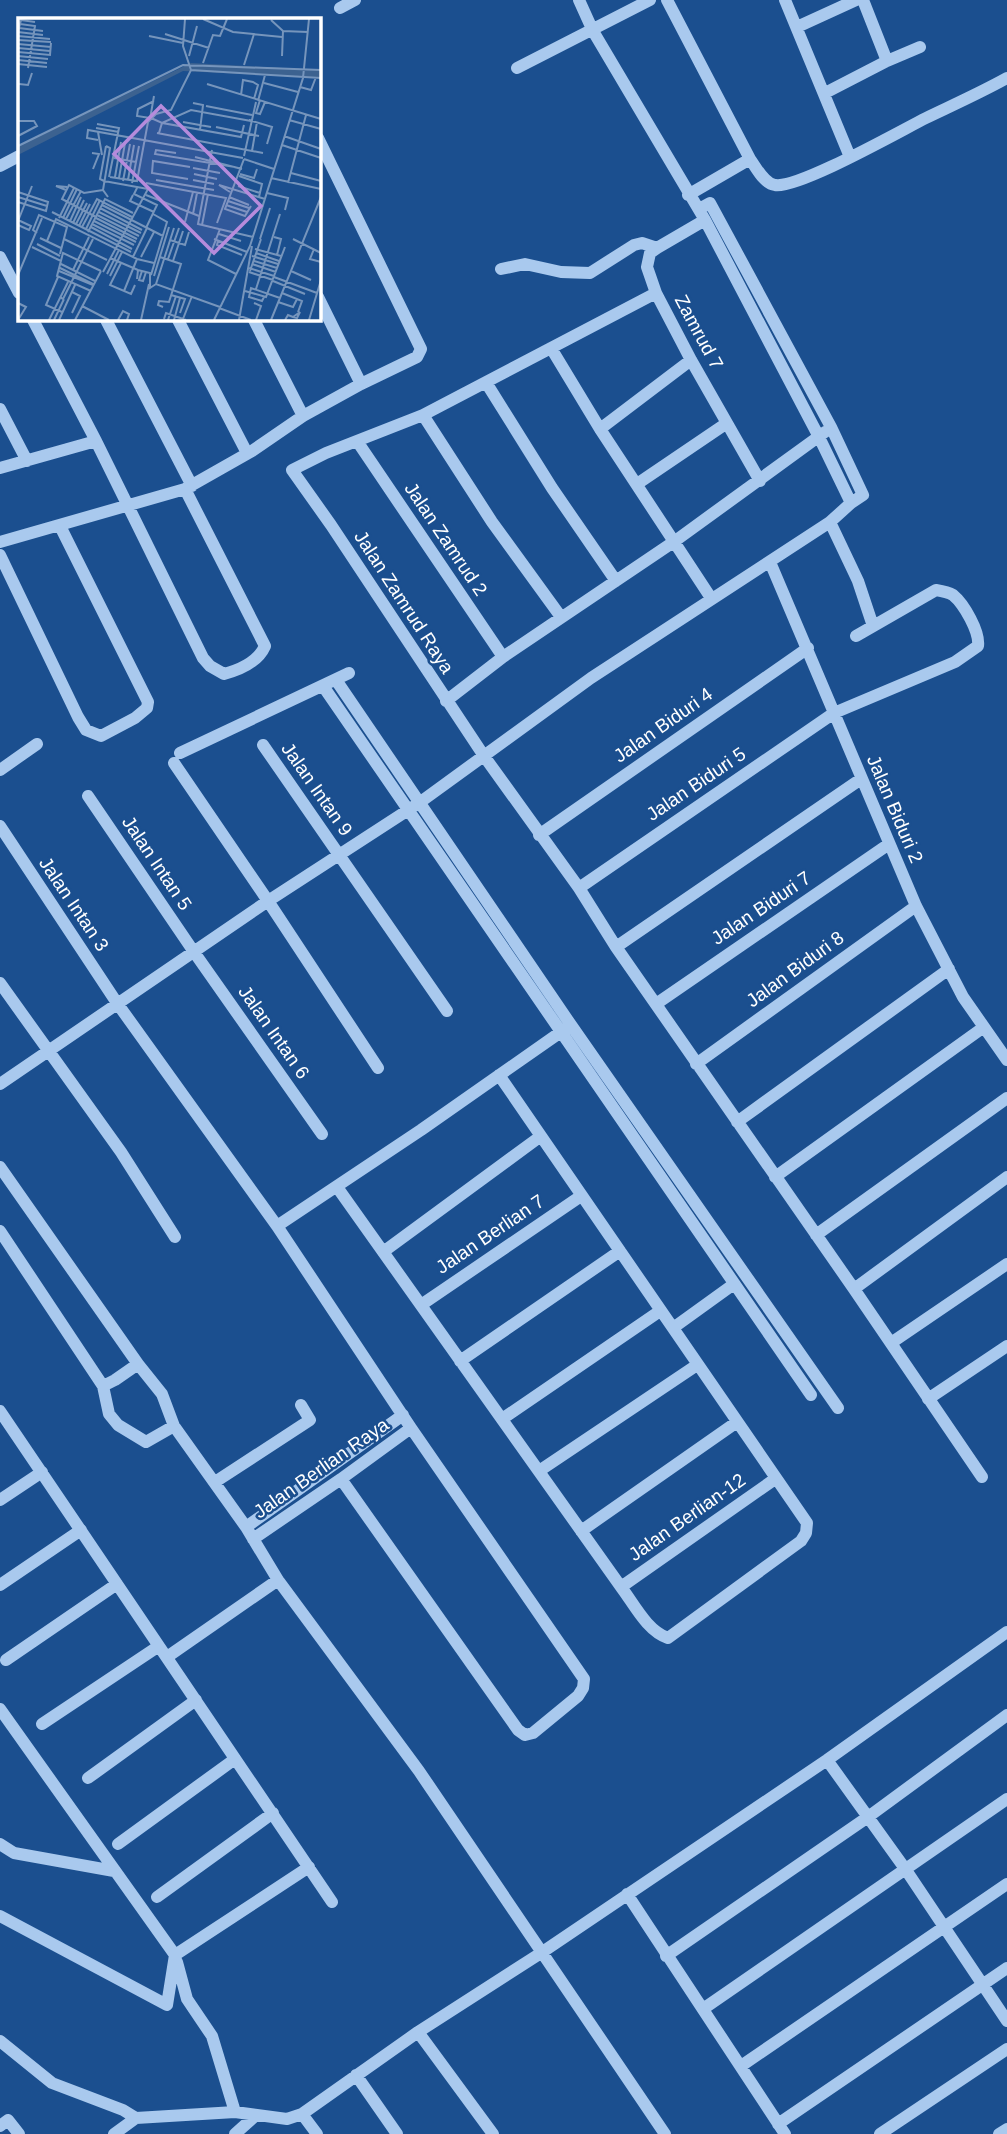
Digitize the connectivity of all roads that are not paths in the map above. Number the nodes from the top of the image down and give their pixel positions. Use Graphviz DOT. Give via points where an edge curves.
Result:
graph roads {
  1 [pos="355,0"];
  2 [pos="579,0"];
  3 [pos="650,0"];
  4 [pos="667,0"];
  5 [pos="785,0"];
  6 [pos="856,0"];
  7 [pos="863,0"];
  8 [pos="340,8"];
  9 [pos="797,27"];
  10 [pos="593,31"];
  11 [pos="920,47"];
  12 [pos="887,61"];
  13 [pos="517,68"];
  14 [pos="1007,78"];
  15 [pos="825,93"];
  16 [pos="320,142"];
  17 [pos="18,157"];
  18 [pos="850,157"];
  19 [pos="750,159"];
  20 [pos="0,166"];
  21 [pos="688,195"];
  22 [pos="702,215"];
  23 [pos="657,248"];
  24 [pos="0,257"];
  25 [pos="501,269"];
  26 [pos="0,289"];
  27 [pos="18,290"];
  28 [pos="656,293"];
  29 [pos="320,301"];
  30 [pos="33,320"];
  31 [pos="106,320"];
  32 [pos="178,320"];
  33 [pos="254,320"];
  34 [pos="551,348"];
  35 [pos="691,360"];
  36 [pos="361,384"];
  37 [pos="486,384"];
  38 [pos="0,409"];
  39 [pos="423,415"];
  40 [pos="303,416"];
  41 [pos="727,423"];
  42 [pos="831,427"];
  43 [pos="600,429"];
  44 [pos="819,437"];
  45 [pos="96,441"];
  46 [pos="357,441"];
  47 [pos="247,453"];
  48 [pos="27,461"];
  49 [pos="0,468"];
  50 [pos="760,481"];
  51 [pos="637,484"];
  52 [pos="188,487"];
  53 [pos="850,503"];
  54 [pos="128,506"];
  55 [pos="830,523"];
  56 [pos="60,526"];
  57 [pos="674,541"];
  58 [pos="0,542"];
  59 [pos="0,555"];
  60 [pos="770,562"];
  61 [pos="616,581"];
  62 [pos="711,598"];
  63 [pos="561,617"];
  64 [pos="873,626"];
  65 [pos="856,636"];
  66 [pos="808,648"];
  67 [pos="503,657"];
  68 [pos="349,673"];
  69 [pos="336,680"];
  70 [pos="323,686"];
  71 [pos="446,701"];
  72 [pos="834,713"];
  73 [pos="37,744"];
  74 [pos="263,745"];
  75 [pos="484,756"];
  76 [pos="0,770"];
  77 [pos="861,779"];
  78 [pos="404,791"];
  79 [pos="88,796"];
  80 [pos="414,806"];
  81 [pos="0,826"];
  82 [pos="539,835"];
  83 [pos="889,844"];
  84 [pos="340,855"];
  85 [pos="579,888"];
  86 [pos="268,901"];
  87 [pos="916,906"];
  88 [pos="616,947"];
  89 [pos="194,952"];
  90 [pos="949,969"];
  91 [pos="0,983"];
  92 [pos="117,1003"];
  93 [pos="656,1004"];
  94 [pos="447,1011"];
  95 [pos="984,1027"];
  96 [pos="566,1028"];
  97 [pos="48,1052"];
  98 [pos="1007,1060"];
  99 [pos="696,1064"];
  100 [pos="378,1068"];
  101 [pos="499,1075"];
  102 [pos="0,1084"];
  103 [pos="1007,1098"];
  104 [pos="737,1122"];
  105 [pos="323,1134"];
  106 [pos="541,1136"];
  107 [pos="0,1167"];
  108 [pos="669,1177"];
  109 [pos="775,1177"];
  110 [pos="1007,1177"];
  111 [pos="4,1182"];
  112 [pos="337,1187"];
  113 [pos="582,1196"];
  114 [pos="277,1226"];
  115 [pos="0,1231"];
  116 [pos="816,1235"];
  117 [pos="176,1237"];
  118 [pos="620,1251"];
  119 [pos="383,1252"];
  120 [pos="1007,1264"];
  121 [pos="734,1283"];
  122 [pos="854,1289"];
  123 [pos="421,1305"];
  124 [pos="660,1311"];
  125 [pos="779,1323"];
  126 [pos="673,1328"];
  127 [pos="767,1331"];
  128 [pos="891,1343"];
  129 [pos="1007,1346"];
  130 [pos="460,1361"];
  131 [pos="138,1364"];
  132 [pos="697,1365"];
  133 [pos="103,1385"];
  134 [pos="811,1395"];
  135 [pos="928,1399"];
  136 [pos="301,1405"];
  137 [pos="838,1408"];
  138 [pos="1,1413"];
  139 [pos="403,1415"];
  140 [pos="502,1419"];
  141 [pos="737,1423"];
  142 [pos="174,1426"];
  143 [pos="411,1428"];
  144 [pos="539,1471"];
  145 [pos="42,1472"];
  146 [pos="982,1477"];
  147 [pos="341,1479"];
  148 [pos="775,1479"];
  149 [pos="215,1482"];
  150 [pos="0,1500"];
  151 [pos="80,1530"];
  152 [pos="581,1531"];
  153 [pos="249,1533"];
  154 [pos="278,1580"];
  155 [pos="117,1584"];
  156 [pos="0,1585"];
  157 [pos="621,1587"];
  158 [pos="1007,1632"];
  159 [pos="163,1652"];
  160 [pos="6,1660"];
  161 [pos="196,1700"];
  162 [pos="0,1709"];
  163 [pos="1007,1715"];
  164 [pos="42,1724"];
  165 [pos="236,1759"];
  166 [pos="827,1760"];
  167 [pos="88,1778"];
  168 [pos="1007,1799"];
  169 [pos="272,1813"];
  170 [pos="868,1817"];
  171 [pos="0,1844"];
  172 [pos="118,1844"];
  173 [pos="309,1867"];
  174 [pos="906,1870"];
  175 [pos="114,1871"];
  176 [pos="1007,1884"];
  177 [pos="627,1894"];
  178 [pos="157,1897"];
  179 [pos="332,1902"];
  180 [pos="0,1916"];
  181 [pos="945,1928"];
  182 [pos="541,1953"];
  183 [pos="175,1955"];
  184 [pos="666,1956"];
  185 [pos="1007,1968"];
  186 [pos="984,1985"];
  187 [pos="703,2009"];
  188 [pos="1007,2021"];
  189 [pos="418,2032"];
  190 [pos="0,2041"];
  191 [pos="1007,2049"];
  192 [pos="741,2066"];
  193 [pos="356,2076"];
  194 [pos="235,2112"];
  195 [pos="302,2114"];
  196 [pos="255,2116"];
  197 [pos="136,2119"];
  198 [pos="0,2126"];
  199 [pos="781,2129"];
  200 [pos="1007,2129"];
  201 [pos="240,2133"];
  202 [pos="19,2134"];
  203 [pos="114,2134"];
  204 [pos="317,2134"];
  205 [pos="397,2134"];
  206 [pos="492,2134"];
  207 [pos="665,2134"];
  208 [pos="880,2134"];
  209 [pos="999,2134"];
  1 -- 8 [label="street"];
  2 -- 10 [label="street"];
  3 -- 10 [label="street"];
  4 -- 19 [label="street"];
  5 -- 9 [label="street"];
  6 -- 9 [label="street"];
  7 -- 12 [label="street"];
  9 -- 15 [label="street"];
  10 -- 13 [label="street"];
  10 -- 21 [label="street"];
  11 -- 12 [label="street"];
  12 -- 15 [label="street"];
  14 -- 18 [label="street"];
  15 -- 18 [label="street"];
  16 -- 36 [label="street" via="421,349 417,357"];
  17 -- 20 [label="street"];
  18 -- 19 [label="street" via="777,186 763,177"];
  19 -- 21 [label="street"];
  21 -- 22 [label="street"];
  22 -- 23 [label="street"];
  22 -- 42 [label="street" via="710,203"];
  22 -- 44 [label="street"];
  23 -- 25 [label="street" via="634,245 590,273 525,264"];
  23 -- 28 [label="street, Zamrud 7" via="650,253 647,267"];
  24 -- 27 [label="street"];
  26 -- 27 [label="street"];
  28 -- 34 [label="street"];
  28 -- 35 [label="street, Zamrud 7"];
  29 -- 36 [label="street"];
  30 -- 45 [label="street"];
  31 -- 52 [label="street"];
  32 -- 47 [label="street"];
  33 -- 40 [label="street"];
  34 -- 37 [label="street"];
  34 -- 43 [label="street"];
  35 -- 41 [label="street, Zamrud 7"];
  35 -- 43 [label="street"];
  36 -- 40 [label="street"];
  37 -- 39 [label="street"];
  37 -- 61 [label="street"];
  38 -- 48 [label="street"];
  39 -- 46 [label="street"];
  39 -- 63 [label="street"];
  40 -- 47 [label="street"];
  41 -- 50 [label="street, Zamrud 7"];
  41 -- 51 [label="street"];
  42 -- 44 [label="street"];
  42 -- 53 [label="street" via="863,495"];
  43 -- 51 [label="street"];
  44 -- 50 [label="street"];
  44 -- 53 [label="street"];
  45 -- 48 [label="street"];
  45 -- 54 [label="street"];
  46 -- 67 [label="street, Jalan Zamrud 2"];
  46 -- 71 [label="street, Jalan Zamrud Raya" via="292,470"];
  47 -- 52 [label="street"];
  48 -- 49 [label="street"];
  50 -- 57 [label="street"];
  51 -- 57 [label="street"];
  52 -- 54 [label="street"];
  52 -- 54 [label="street" via="265,646 258,657 237,671 224,674 203,658"];
  53 -- 55 [label="street"];
  54 -- 56 [label="street"];
  55 -- 60 [label="street"];
  55 -- 64 [label="street"];
  56 -- 58 [label="street"];
  56 -- 59 [label="street" via="148,702 148,708 135,718 101,736 86,730 78,717"];
  57 -- 61 [label="street"];
  57 -- 62 [label="street"];
  60 -- 62 [label="street"];
  60 -- 66 [label="street, Jalan Biduri 2"];
  61 -- 63 [label="street"];
  62 -- 75 [label="street" via="591,677"];
  63 -- 67 [label="street"];
  64 -- 65 [label="street"];
  64 -- 72 [label="street, Jalan Biduri 5" via="936,590 945,591 971,620 978,646 955,662"];
  66 -- 72 [label="street, Jalan Biduri 2"];
  66 -- 82 [label="street, Jalan Biduri 4"];
  67 -- 71 [label="street"];
  68 -- 69 [label="street"];
  69 -- 70 [label="street"];
  69 -- 78 [label="street"];
  70 -- 78 [label="street"];
  70 -- 86 [label="street" via="177,758"];
  71 -- 75 [label="street, Jalan Zamrud Raya"];
  72 -- 77 [label="street, Jalan Biduri 2"];
  72 -- 85 [label="street, Jalan Biduri 5"];
  73 -- 76 [label="street"];
  74 -- 84 [label="street, Jalan Intan 9"];
  75 -- 80 [label="street"];
  75 -- 82 [label="street, Jalan Zamrud Raya"];
  77 -- 83 [label="street, Jalan Biduri 2"];
  77 -- 88 [label="street"];
  78 -- 80 [label="street"];
  79 -- 89 [label="street, Jalan Intan 5"];
  80 -- 84 [label="street"];
  80 -- 96 [label="street"];
  81 -- 92 [label="street, Jalan Intan 3"];
  82 -- 85 [label="street, Jalan Zamrud Raya"];
  83 -- 87 [label="street, Jalan Biduri 2"];
  83 -- 93 [label="street, Jalan Biduri 7"];
  84 -- 86 [label="street"];
  84 -- 94 [label="street, Jalan Intan 9"];
  85 -- 88 [label="street, Jalan Zamrud Raya"];
  86 -- 89 [label="street"];
  86 -- 100 [label="street"];
  87 -- 90 [label="street, Jalan Biduri 2"];
  87 -- 99 [label="street, Jalan Biduri 8"];
  88 -- 93 [label="street, Jalan Zamrud Raya"];
  89 -- 92 [label="street"];
  89 -- 105 [label="street, Jalan Intan 6"];
  90 -- 95 [label="street, Jalan Biduri 2"];
  90 -- 104 [label="street"];
  91 -- 97 [label="street"];
  92 -- 97 [label="street"];
  92 -- 114 [label="street, Jalan Intan 3"];
  93 -- 99 [label="street, Jalan Zamrud Raya"];
  95 -- 98 [label="street, Jalan Biduri 2"];
  95 -- 109 [label="street"];
  96 -- 101 [label="street"];
  96 -- 108 [label="street"];
  97 -- 102 [label="street"];
  97 -- 117 [label="street"];
  99 -- 104 [label="street, Jalan Zamrud Raya"];
  101 -- 106 [label="street"];
  101 -- 112 [label="street"];
  103 -- 116 [label="street"];
  104 -- 109 [label="street, Jalan Zamrud Raya"];
  106 -- 113 [label="street"];
  106 -- 119 [label="street"];
  107 -- 111 [label="street"];
  108 -- 121 [label="street"];
  108 -- 125 [label="street"];
  109 -- 116 [label="street, Jalan Zamrud Raya"];
  110 -- 122 [label="street"];
  111 -- 131 [label="street"];
  112 -- 114 [label="street"];
  112 -- 119 [label="street"];
  113 -- 118 [label="street"];
  113 -- 123 [label="street, Jalan Berlian 7"];
  114 -- 139 [label="street, Jalan Intan 3"];
  115 -- 133 [label="street"];
  116 -- 122 [label="street, Jalan Zamrud Raya"];
  118 -- 124 [label="street"];
  118 -- 130 [label="street"];
  119 -- 123 [label="street"];
  120 -- 128 [label="street"];
  121 -- 126 [label="street"];
  121 -- 127 [label="street"];
  122 -- 128 [label="street, Jalan Zamrud Raya"];
  123 -- 130 [label="street"];
  124 -- 126 [label="street"];
  124 -- 140 [label="street"];
  125 -- 127 [label="street"];
  125 -- 137 [label="street"];
  126 -- 132 [label="street"];
  127 -- 134 [label="street"];
  128 -- 135 [label="street, Jalan Zamrud Raya"];
  129 -- 135 [label="street"];
  130 -- 140 [label="street"];
  131 -- 133 [label="street"];
  131 -- 142 [label="street" via="162,1394"];
  132 -- 141 [label="street"];
  132 -- 144 [label="street"];
  133 -- 142 [label="street" via="109,1414 146,1442"];
  135 -- 146 [label="street, Jalan Zamrud Raya"];
  136 -- 149 [label="street" via="310,1420"];
  138 -- 145 [label="street"];
  139 -- 143 [label="street, Jalan Intan 3"];
  139 -- 153 [label="street, Jalan Berlian Raya"];
  140 -- 144 [label="street"];
  141 -- 148 [label="street"];
  141 -- 152 [label="street"];
  142 -- 149 [label="street"];
  143 -- 147 [label="street, Jalan Berlian Raya"];
  143 -- 147 [label="street, Jalan Intan 3" via="583,1679 578,1696 533,1733 525,1735 518,1730"];
  144 -- 152 [label="street"];
  145 -- 150 [label="street"];
  145 -- 151 [label="street"];
  147 -- 153 [label="street, Jalan Berlian Raya"];
  148 -- 157 [label="street, Jalan Berlian-12"];
  148 -- 157 [label="street" via="807,1523 801,1541 668,1638 650,1626"];
  149 -- 153 [label="street"];
  151 -- 155 [label="street"];
  151 -- 156 [label="street"];
  152 -- 157 [label="street"];
  153 -- 154 [label="street"];
  154 -- 159 [label="street"];
  154 -- 182 [label="street" via="419,1771"];
  155 -- 159 [label="street"];
  155 -- 160 [label="street"];
  158 -- 166 [label="street"];
  159 -- 161 [label="street"];
  159 -- 164 [label="street"];
  161 -- 165 [label="street"];
  161 -- 167 [label="street"];
  162 -- 175 [label="street"];
  163 -- 170 [label="street"];
  165 -- 169 [label="street"];
  165 -- 172 [label="street"];
  166 -- 170 [label="street"];
  166 -- 177 [label="street"];
  168 -- 174 [label="street"];
  169 -- 173 [label="street"];
  169 -- 178 [label="street"];
  170 -- 174 [label="street"];
  170 -- 184 [label="street"];
  171 -- 175 [label="street" via="14,1853"];
  173 -- 179 [label="street"];
  173 -- 183 [label="street"];
  174 -- 181 [label="street"];
  174 -- 187 [label="street"];
  175 -- 183 [label="street"];
  176 -- 181 [label="street"];
  177 -- 182 [label="street"];
  177 -- 184 [label="street"];
  180 -- 183 [label="street" via="167,2005"];
  181 -- 186 [label="street"];
  181 -- 192 [label="street"];
  182 -- 189 [label="street"];
  182 -- 207 [label="street"];
  183 -- 194 [label="street" via="187,1999 212,2036"];
  184 -- 187 [label="street"];
  185 -- 186 [label="street"];
  186 -- 188 [label="street"];
  186 -- 199 [label="street"];
  187 -- 192 [label="street"];
  189 -- 193 [label="street"];
  189 -- 206 [label="street"];
  190 -- 197 [label="street" via="52,2083"];
  191 -- 208 [label="street"];
  192 -- 199 [label="street"];
  193 -- 195 [label="street"];
  193 -- 205 [label="street"];
  194 -- 196 [label="street"];
  194 -- 197 [label="street"];
  195 -- 196 [label="street" via="286,2119"];
  195 -- 204 [label="street"];
  196 -- 201 [label="street"];
  197 -- 203 [label="street"];
  198 -- 202 [label="street" via="8,2120"];
  200 -- 209 [label="street"];
}
